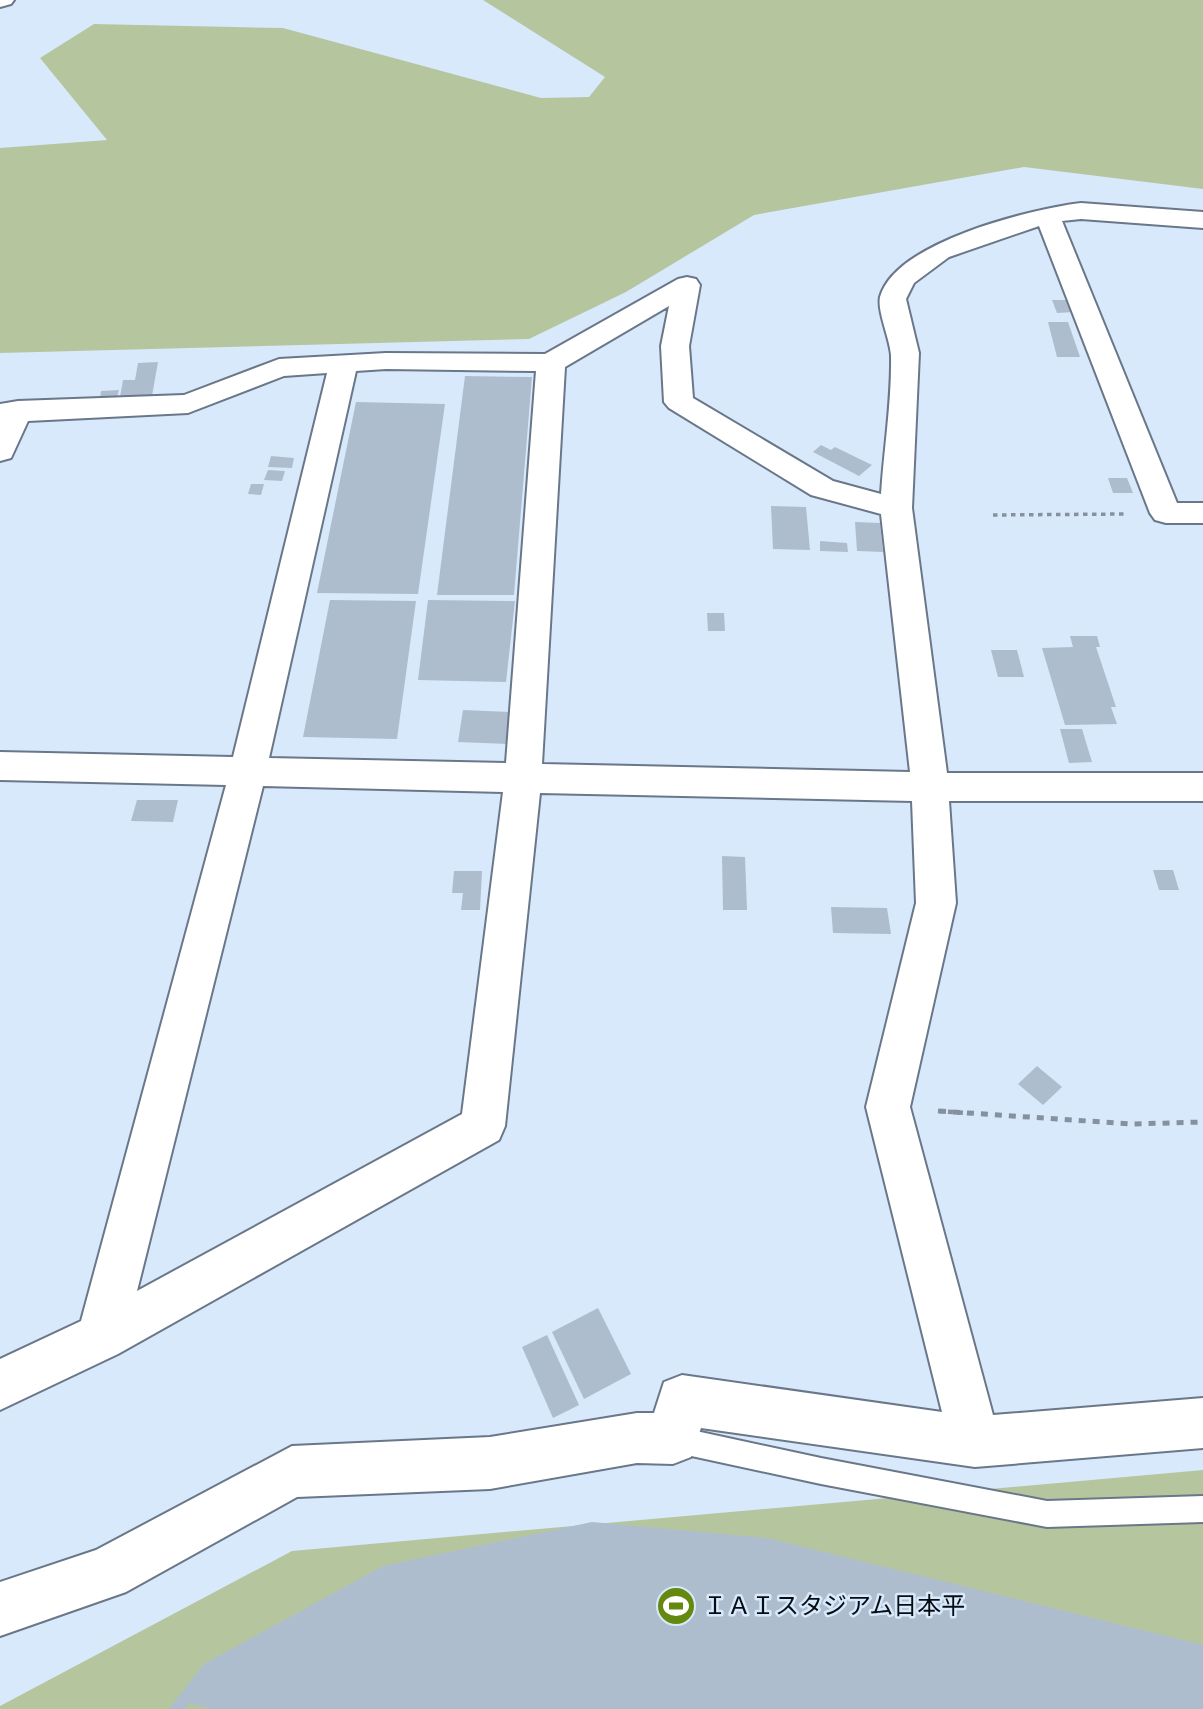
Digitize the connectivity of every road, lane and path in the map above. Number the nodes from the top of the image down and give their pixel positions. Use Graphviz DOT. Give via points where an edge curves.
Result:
graph roads {
  1 [pos="1047,215"];
  2 [pos="1203,220"];
  3 [pos="344,363"];
  4 [pos="551,363"];
  5 [pos="9,412"];
  6 [pos="0,451"];
  7 [pos="896,508"];
  8 [pos="1166,513"];
  9 [pos="1203,513"];
  10 [pos="993,515"];
  11 [pos="0,766"];
  12 [pos="248,771"];
  13 [pos="523,776"];
  14 [pos="930,787"];
  15 [pos="1203,788"];
  16 [pos="888,1107"];
  17 [pos="1203,1122"];
  18 [pos="101,1337"];
  19 [pos="0,1385"];
  20 [pos="1203,1423"];
  21 [pos="673,1439"];
  22 [pos="975,1442"];
  23 [pos="1203,1509"];
  24 [pos="0,1609"];
  1 -- 2 [label="street" via="1081,211"];
  1 -- 7 [label="street" via="940,251 903,279 893,299 905,353"];
  1 -- 8 [label="street"];
  3 -- 4 [label="street"];
  3 -- 5 [label="street" via="279,368 188,404"];
  3 -- 12 [label="street"];
  4 -- 7 [label="street" via="687,285 675,346 679,402 822,488"];
  4 -- 13 [label="street"];
  5 -- 6 [label="street"];
  7 -- 14 [label="street"];
  8 -- 9 [label="street"];
  8 -- 10 [label="path"];
  11 -- 12 [label="street"];
  12 -- 13 [label="street"];
  12 -- 18 [label="street"];
  13 -- 14 [label="street"];
  13 -- 18 [label="street" via="483,1126"];
  14 -- 15 [label="street"];
  14 -- 16 [label="street" via="936,902"];
  16 -- 17 [label="path" via="1132,1124"];
  16 -- 22 [label="street"];
  18 -- 19 [label="street"];
  20 -- 22 [label="street"];
  21 -- 22 [label="street" via="682,1400"];
  21 -- 23 [label="lane" via="1047,1514"];
  21 -- 24 [label="street" via="637,1438 490,1463 292,1472 107,1573"];
}
